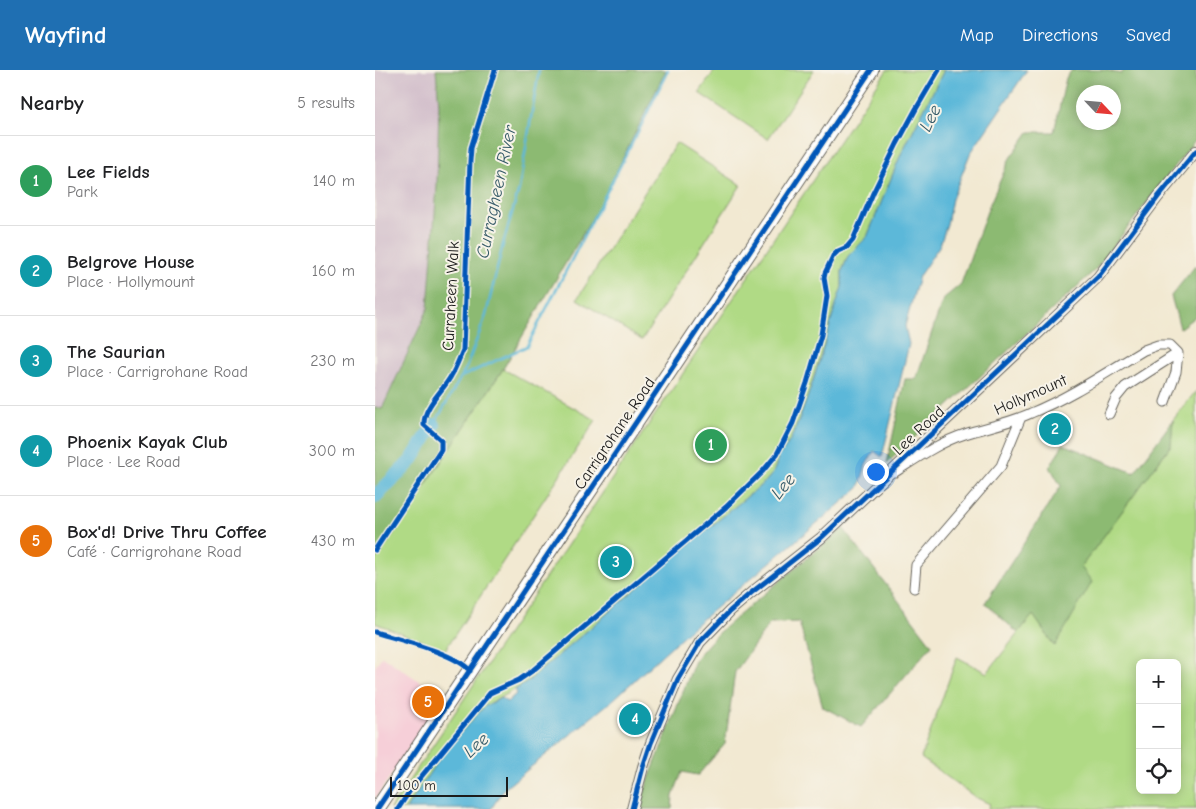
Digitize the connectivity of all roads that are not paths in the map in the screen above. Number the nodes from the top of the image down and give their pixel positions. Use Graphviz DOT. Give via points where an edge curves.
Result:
graph roads {
  1 [pos="871,70"];
  2 [pos="1196,151"];
  3 [pos="1178,353"];
  4 [pos="1165,402"];
  5 [pos="1109,414"];
  6 [pos="1021,417"];
  7 [pos="890,473"];
  8 [pos="914,588"];
  9 [pos="377,809"];
  10 [pos="632,809"];
  1 -- 9 [label="highway, Carrigrohane Road"];
  2 -- 7 [label="street, Lee Road" via="1098,277"];
  3 -- 4 [label="street" via="1176,372"];
  3 -- 5 [label="street" via="1125,387"];
  3 -- 6 [label="street, Hollymount" via="1170,345 1144,350 1061,399"];
  6 -- 7 [label="street, Hollymount" via="964,434"];
  6 -- 8 [label="street" via="1001,466 916,565"];
  7 -- 10 [label="street, Lee Road" via="821,538 730,611 700,642 678,679 651,744"];
}
